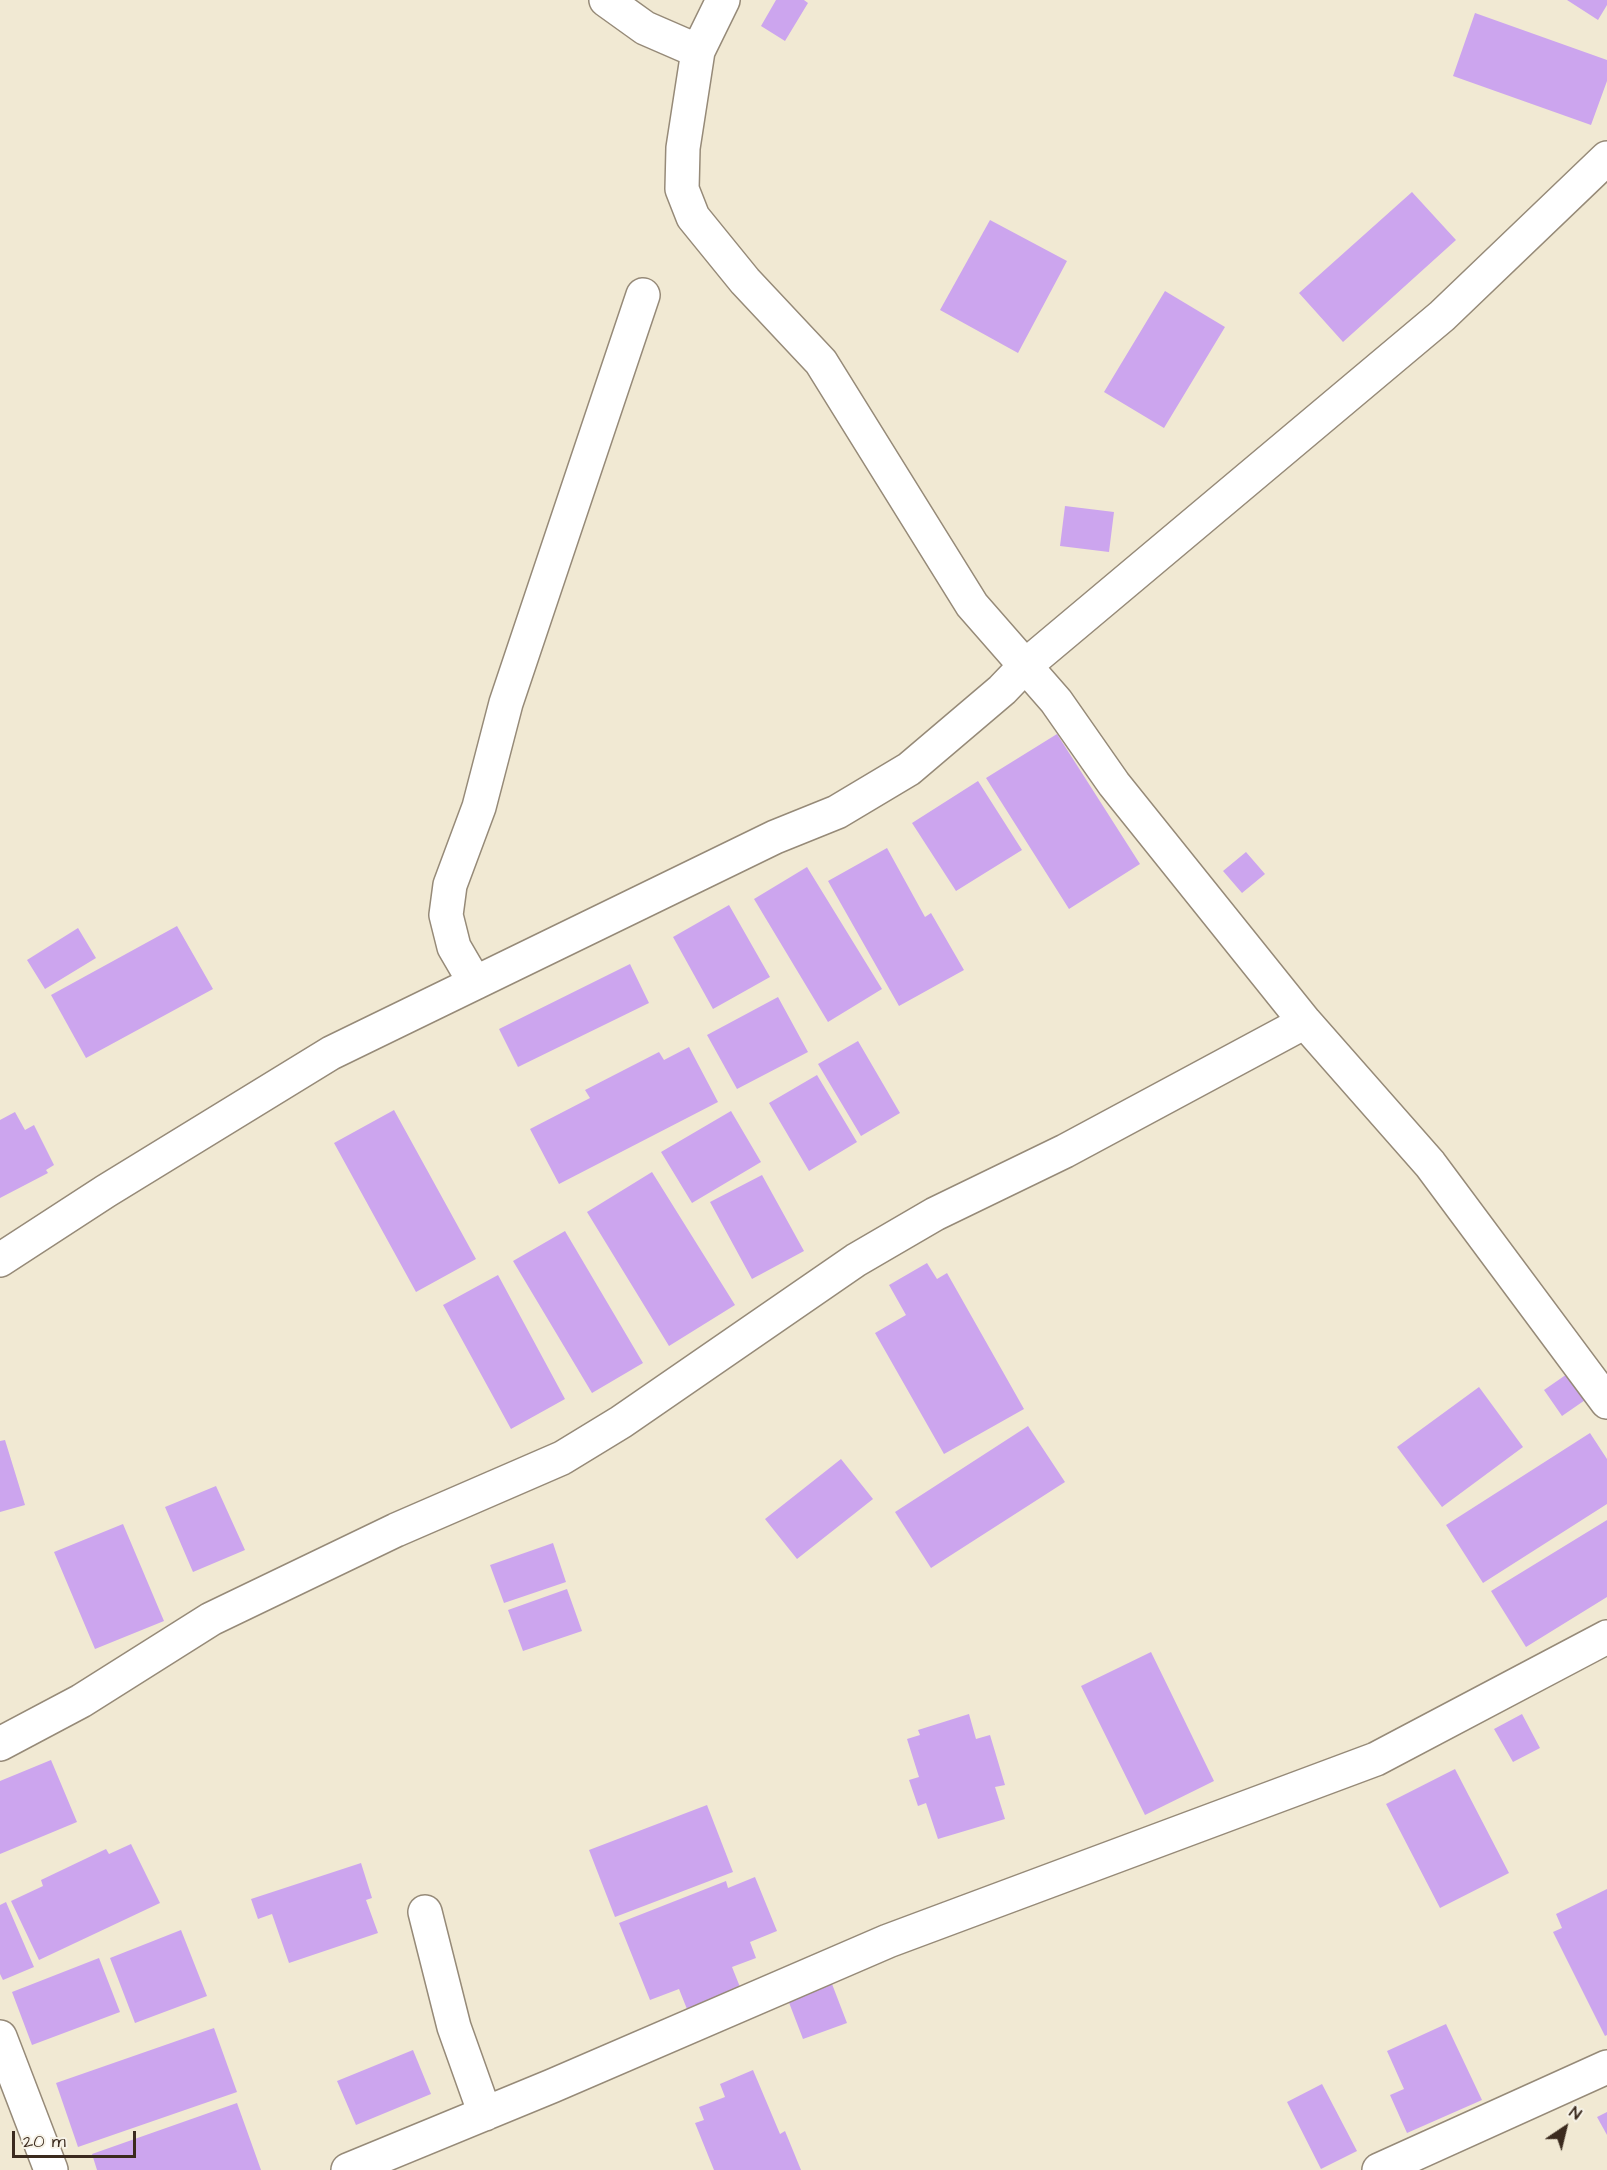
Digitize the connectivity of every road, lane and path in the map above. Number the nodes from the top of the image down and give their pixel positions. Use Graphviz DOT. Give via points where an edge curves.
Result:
graph roads {
  1 [pos="606,0"];
  2 [pos="723,0"];
  3 [pos="698,51"];
  4 [pos="1607,158"];
  5 [pos="643,294"];
  6 [pos="1025,666"];
  7 [pos="475,983"];
  8 [pos="1305,1022"];
  9 [pos="0,1260"];
  10 [pos="1607,1402"];
  11 [pos="1607,1637"];
  12 [pos="0,1744"];
  13 [pos="425,1912"];
  14 [pos="0,2037"];
  15 [pos="1607,2067"];
  16 [pos="485,2114"];
  17 [pos="51,2170"];
  18 [pos="348,2170"];
  19 [pos="1379,2170"];
  1 -- 3 [label="street" via="645,28"];
  2 -- 3 [label="street"];
  3 -- 6 [label="street" via="683,148 682,189 693,217 745,281 821,362 972,605"];
  4 -- 6 [label="street" via="1442,315"];
  5 -- 7 [label="street" via="506,703 479,807 450,885 446,915 454,947"];
  6 -- 7 [label="street" via="909,769 837,812 776,837"];
  6 -- 8 [label="street"];
  7 -- 9 [label="street" via="331,1053"];
  8 -- 10 [label="street" via="1430,1164"];
  8 -- 12 [label="street" via="1065,1151 935,1214 856,1260 562,1458 396,1530 211,1619 81,1701"];
  11 -- 16 [label="street" via="1376,1759 888,1941"];
  13 -- 16 [label="street" via="454,2027"];
  14 -- 17 [label="street"];
  15 -- 19 [label="street"];
  16 -- 18 [label="street"];
}
